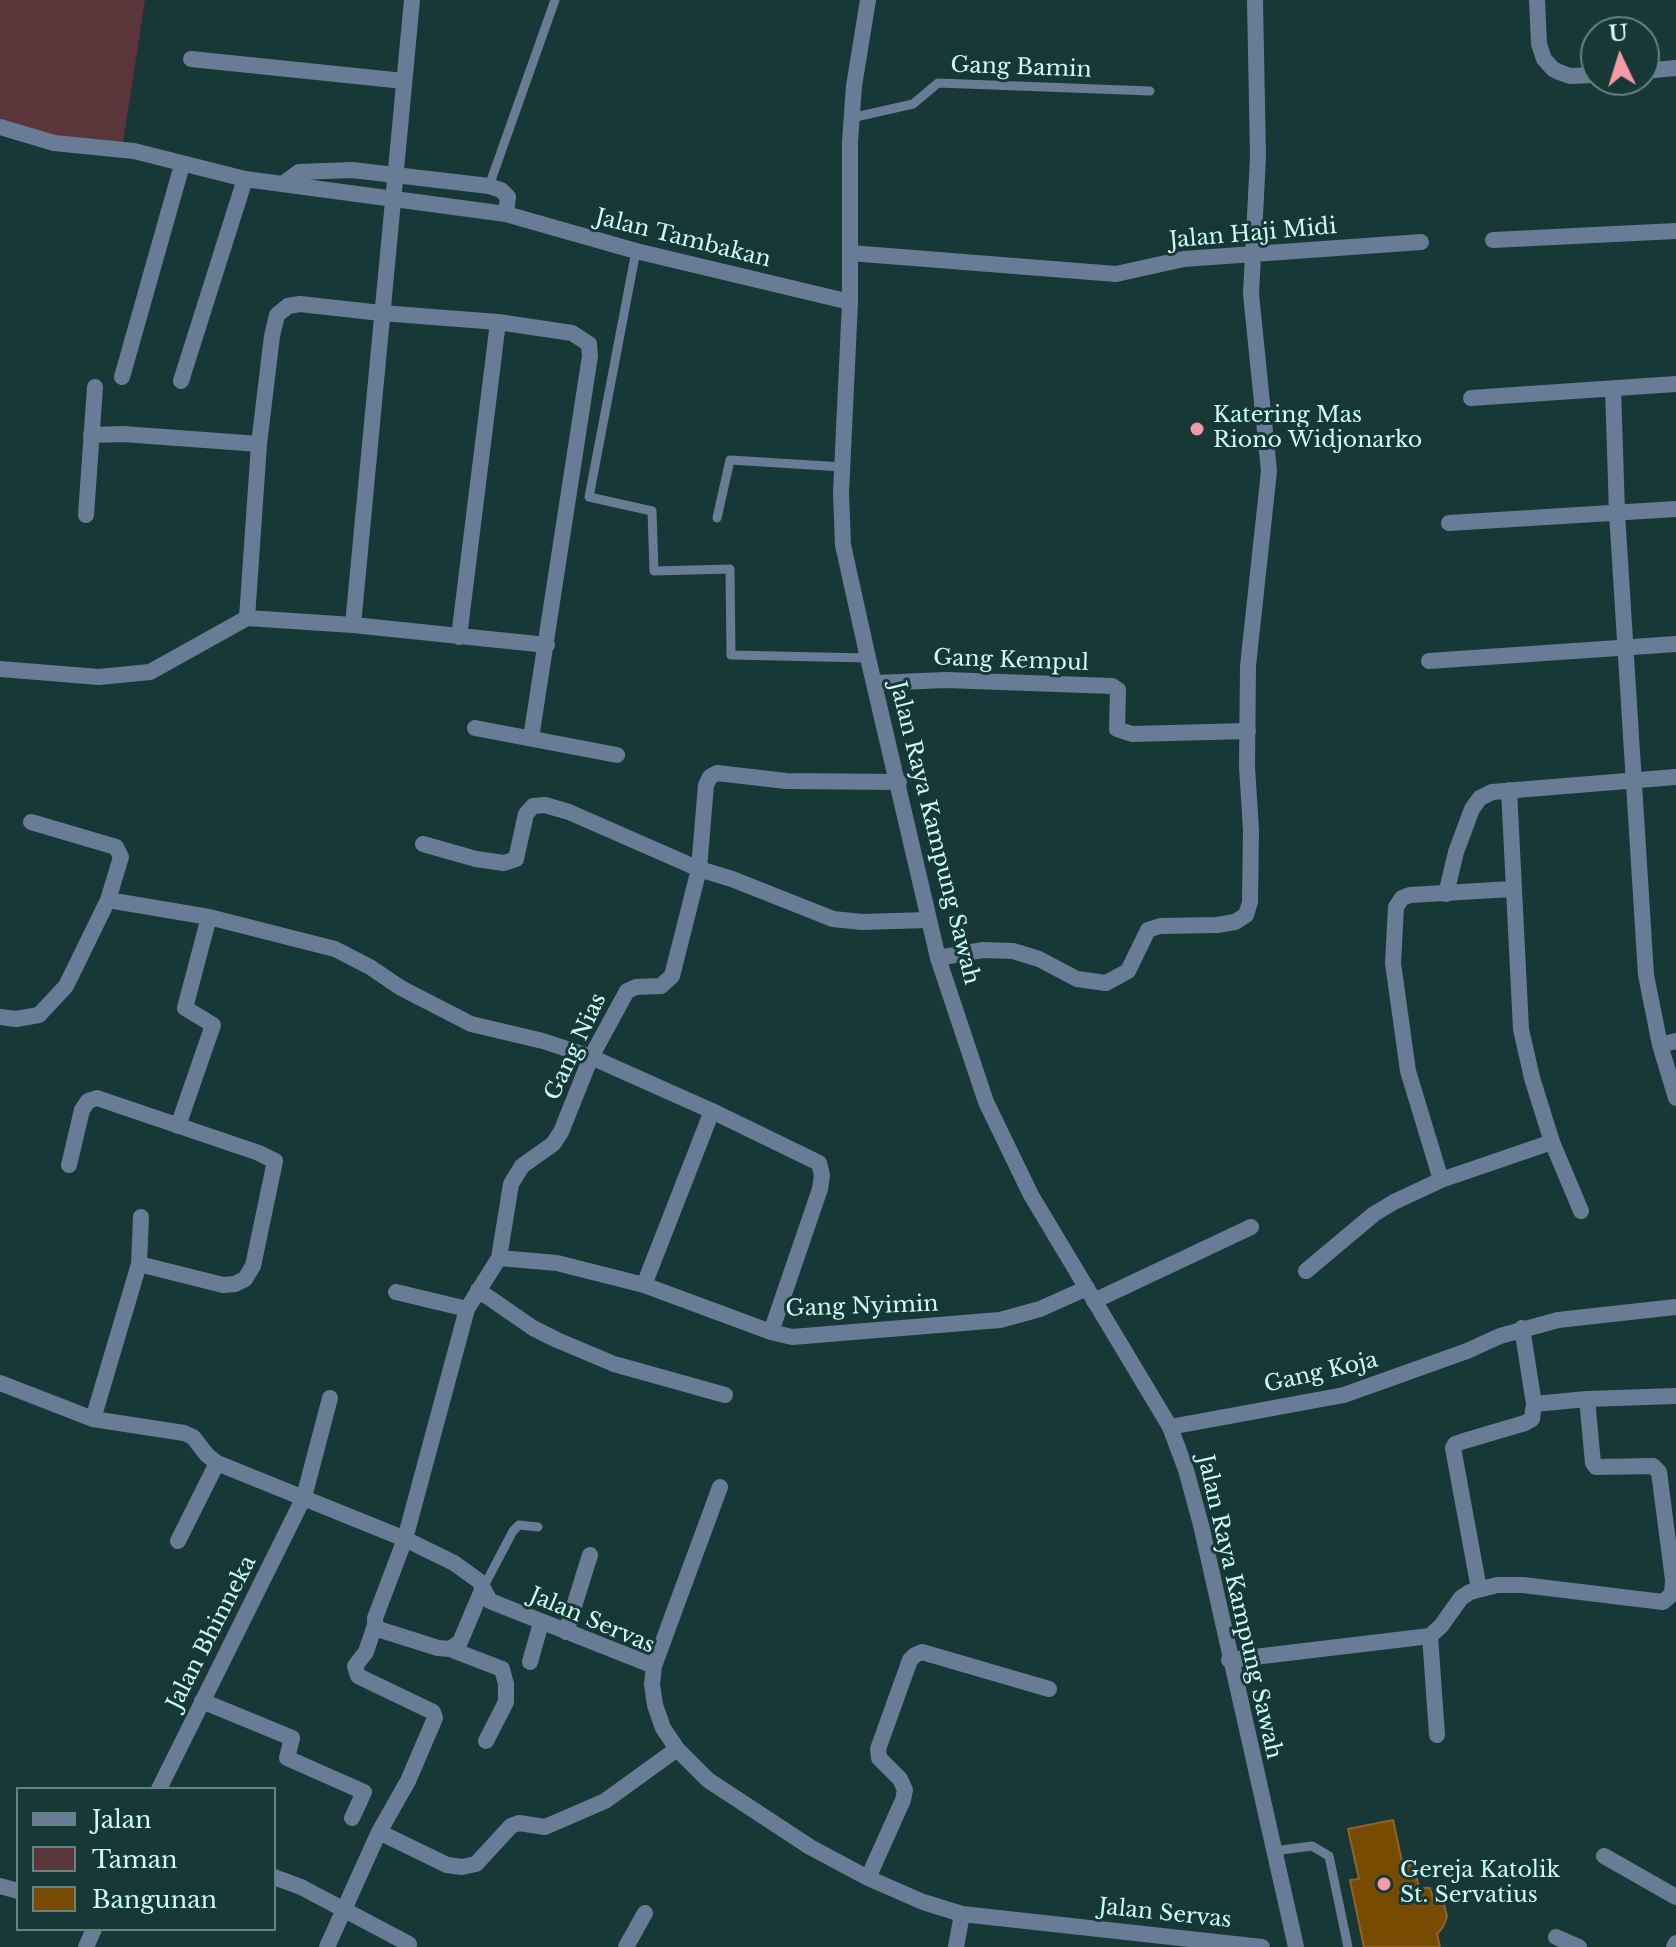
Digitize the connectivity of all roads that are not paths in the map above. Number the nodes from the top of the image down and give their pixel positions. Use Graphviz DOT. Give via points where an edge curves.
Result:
graph roads {
  1 [pos="412,0"];
  2 [pos="555,0"];
  3 [pos="868,0"];
  4 [pos="1255,0"];
  5 [pos="1537,0"];
  6 [pos="191,59"];
  7 [pos="1580,76"];
  8 [pos="404,81"];
  9 [pos="1150,91"];
  10 [pos="851,118"];
  11 [pos="0,127"];
  12 [pos="182,165"];
  13 [pos="396,176"];
  14 [pos="245,179"];
  15 [pos="283,184"];
  16 [pos="489,186"];
  17 [pos="393,198"];
  18 [pos="506,214"];
  19 [pos="1676,231"];
  20 [pos="1493,240"];
  21 [pos="1421,242"];
  22 [pos="636,251"];
  23 [pos="850,253"];
  24 [pos="1251,255"];
  25 [pos="850,302"];
  26 [pos="381,313"];
  27 [pos="498,322"];
  28 [pos="122,377"];
  29 [pos="181,381"];
  30 [pos="1676,384"];
  31 [pos="95,387"];
  32 [pos="1613,388"];
  33 [pos="1471,398"];
  34 [pos="91,435"];
  35 [pos="259,444"];
  36 [pos="843,467"];
  37 [pos="1676,509"];
  38 [pos="1617,513"];
  39 [pos="86,515"];
  40 [pos="717,518"];
  41 [pos="1449,523"];
  42 [pos="247,618"];
  43 [pos="353,625"];
  44 [pos="459,637"];
  45 [pos="1676,644"];
  46 [pos="547,645"];
  47 [pos="1626,648"];
  48 [pos="868,658"];
  49 [pos="1429,661"];
  50 [pos="0,669"];
  51 [pos="875,683"];
  52 [pos="475,728"];
  53 [pos="1248,731"];
  54 [pos="531,738"];
  55 [pos="617,755"];
  56 [pos="1676,777"];
  57 [pos="1636,780"];
  58 [pos="899,782"];
  59 [pos="1509,790"];
  60 [pos="31,822"];
  61 [pos="423,844"];
  62 [pos="699,869"];
  63 [pos="1512,889"];
  64 [pos="1446,894"];
  65 [pos="108,900"];
  66 [pos="209,917"];
  67 [pos="928,920"];
  68 [pos="938,958"];
  69 [pos="0,1017"];
  70 [pos="1668,1043"];
  71 [pos="591,1057"];
  72 [pos="1676,1098"];
  73 [pos="712,1111"];
  74 [pos="178,1126"];
  75 [pos="1552,1142"];
  76 [pos="69,1165"];
  77 [pos="1441,1180"];
  78 [pos="1581,1211"];
  79 [pos="141,1217"];
  80 [pos="1251,1227"];
  81 [pos="499,1258"];
  82 [pos="139,1264"];
  83 [pos="1306,1271"];
  84 [pos="644,1285"];
  85 [pos="478,1290"];
  86 [pos="396,1292"];
  87 [pos="1090,1294"];
  88 [pos="1676,1307"];
  89 [pos="467,1309"];
  90 [pos="1522,1328"];
  91 [pos="771,1332"];
  92 [pos="0,1383"];
  93 [pos="725,1395"];
  94 [pos="1676,1396"];
  95 [pos="330,1398"];
  96 [pos="1587,1399"];
  97 [pos="1534,1404"];
  98 [pos="93,1419"];
  99 [pos="1170,1427"];
  100 [pos="217,1463"];
  101 [pos="720,1487"];
  102 [pos="304,1497"];
  103 [pos="538,1527"];
  104 [pos="405,1539"];
  105 [pos="178,1541"];
  106 [pos="590,1555"];
  107 [pos="1479,1589"];
  108 [pos="482,1590"];
  109 [pos="541,1623"];
  110 [pos="375,1625"];
  111 [pos="566,1632"];
  112 [pos="1430,1636"];
  113 [pos="450,1649"];
  114 [pos="1229,1660"];
  115 [pos="530,1662"];
  116 [pos="654,1666"];
  117 [pos="1049,1689"];
  118 [pos="202,1701"];
  119 [pos="1437,1735"];
  120 [pos="486,1741"];
  121 [pos="677,1749"];
  122 [pos="160,1787"];
  123 [pos="352,1818"];
  124 [pos="379,1832"];
  125 [pos="1274,1851"];
  126 [pos="1604,1856"];
  127 [pos="276,1878"];
  128 [pos="868,1878"];
  129 [pos="1676,1897"];
  130 [pos="343,1910"];
  131 [pos="645,1913"];
  132 [pos="962,1914"];
  133 [pos="1556,1937"];
  134 [pos="409,1944"];
  135 [pos="327,1947"];
  136 [pos="626,1947"];
  137 [pos="956,1947"];
  138 [pos="1262,1947"];
  139 [pos="1296,1947"];
  140 [pos="1348,1947"];
  141 [pos="1579,1947"];
  1 -- 8 [label="street"];
  2 -- 16 [label="lane"];
  3 -- 10 [label="street, Jalan Raya Kampung Sawah"];
  4 -- 24 [label="street" via="1258,157"];
  5 -- 7 [label="street" via="1544,59 1559,72"];
  6 -- 8 [label="street"];
  8 -- 13 [label="street"];
  9 -- 10 [label="lane, Gang Bamin" via="938,83 913,104"];
  10 -- 23 [label="street, Jalan Raya Kampung Sawah"];
  11 -- 12 [label="street, Jalan Tambakan" via="54,143 134,151"];
  12 -- 14 [label="street, Jalan Tambakan"];
  12 -- 28 [label="street"];
  13 -- 15 [label="street, Jalan Tambakan" via="313,171 299,172"];
  13 -- 16 [label="street, Jalan Tambakan"];
  13 -- 17 [label="street"];
  14 -- 15 [label="street, Jalan Tambakan"];
  14 -- 29 [label="street"];
  15 -- 17 [label="street, Jalan Tambakan"];
  16 -- 18 [label="street" via="508,197"];
  17 -- 18 [label="street, Jalan Tambakan"];
  17 -- 26 [label="street"];
  18 -- 22 [label="street, Jalan Tambakan"];
  19 -- 20 [label="street"];
  21 -- 24 [label="street, Jalan Haji Midi"];
  22 -- 25 [label="street, Jalan Tambakan"];
  22 -- 48 [label="lane" via="589,497 652,511 654,571 730,569 731,655"];
  23 -- 24 [label="street, Jalan Haji Midi" via="1116,274 1184,259"];
  23 -- 25 [label="street, Jalan Raya Kampung Sawah"];
  24 -- 53 [label="street" via="1269,471 1248,666"];
  25 -- 36 [label="street, Jalan Raya Kampung Sawah"];
  26 -- 27 [label="street"];
  26 -- 35 [label="street" via="300,304 277,315"];
  26 -- 43 [label="street"];
  27 -- 44 [label="street"];
  27 -- 46 [label="street" via="572,333 589,344"];
  30 -- 32 [label="street"];
  31 -- 34 [label="street"];
  32 -- 33 [label="street"];
  32 -- 38 [label="street"];
  34 -- 35 [label="street"];
  34 -- 39 [label="street"];
  35 -- 42 [label="street"];
  36 -- 40 [label="lane" via="730,460"];
  36 -- 48 [label="street, Jalan Raya Kampung Sawah" via="843,545"];
  37 -- 38 [label="street"];
  38 -- 41 [label="street"];
  38 -- 47 [label="street"];
  42 -- 43 [label="street"];
  42 -- 50 [label="street" via="150,672 99,677"];
  43 -- 44 [label="street"];
  44 -- 46 [label="street"];
  45 -- 47 [label="street"];
  46 -- 54 [label="street"];
  47 -- 49 [label="street"];
  47 -- 57 [label="street"];
  48 -- 51 [label="street, Jalan Raya Kampung Sawah"];
  51 -- 53 [label="street, Gang Kempul" via="1112,686 1118,690 1117,729 1132,734"];
  51 -- 58 [label="street, Jalan Raya Kampung Sawah"];
  52 -- 54 [label="street"];
  53 -- 68 [label="street" via="1251,830 1246,915 1217,925 1148,930 1128,971 1106,983 1077,979 1013,951"];
  54 -- 55 [label="street"];
  56 -- 57 [label="street"];
  57 -- 59 [label="street"];
  57 -- 70 [label="street" via="1646,975"];
  58 -- 62 [label="street" via="786,781 717,773 706,785"];
  58 -- 67 [label="street, Jalan Raya Kampung Sawah"];
  59 -- 63 [label="street"];
  59 -- 64 [label="street" via="1480,798 1472,809"];
  60 -- 65 [label="street" via="116,847 121,857"];
  61 -- 62 [label="street" via="504,863 516,859 526,814 533,806 545,805"];
  62 -- 67 [label="street" via="833,919"];
  62 -- 71 [label="street, Gang Nias" via="672,976 661,986 627,991"];
  63 -- 64 [label="street"];
  63 -- 75 [label="street" via="1521,1029"];
  64 -- 77 [label="street" via="1402,898 1393,929 1396,1000 1408,1071"];
  65 -- 66 [label="street"];
  65 -- 69 [label="street" via="72,975 50,1006 39,1015"];
  66 -- 71 [label="street" via="335,949 471,1024"];
  66 -- 74 [label="street" via="185,1008 213,1025"];
  67 -- 68 [label="street, Jalan Raya Kampung Sawah"];
  68 -- 87 [label="street, Jalan Raya Kampung Sawah" via="986,1102 1031,1195"];
  70 -- 72 [label="street"];
  71 -- 73 [label="street"];
  71 -- 81 [label="street, Gang Nias" via="561,1132 522,1166 511,1184"];
  73 -- 84 [label="street"];
  73 -- 91 [label="street" via="819,1163 820,1189"];
  74 -- 76 [label="street" via="97,1098 88,1101"];
  74 -- 82 [label="street" via="275,1161 253,1266 245,1279 223,1285"];
  75 -- 77 [label="street"];
  75 -- 78 [label="street"];
  77 -- 83 [label="street" via="1374,1214"];
  79 -- 82 [label="street"];
  80 -- 87 [label="street, Gang Nyimin"];
  81 -- 84 [label="street, Gang Nyimin" via="557,1263"];
  81 -- 85 [label="street"];
  82 -- 98 [label="street"];
  84 -- 91 [label="street, Gang Nyimin"];
  85 -- 89 [label="street"];
  85 -- 93 [label="street" via="557,1340 614,1364"];
  86 -- 89 [label="street"];
  87 -- 91 [label="street, Gang Nyimin" via="1000,1320 792,1337"];
  87 -- 99 [label="street, Jalan Raya Kampung Sawah"];
  88 -- 90 [label="street, Gang Koja"];
  89 -- 104 [label="street"];
  90 -- 97 [label="street"];
  90 -- 99 [label="street, Gang Koja" via="1373,1387"];
  92 -- 98 [label="street, Jalan Servas"];
  94 -- 96 [label="street"];
  95 -- 102 [label="street, Jalan Bhinneka"];
  96 -- 97 [label="street"];
  96 -- 107 [label="street" via="1596,1467 1653,1466 1659,1472 1672,1594 1663,1602 1523,1585"];
  97 -- 107 [label="street" via="1532,1419 1525,1423 1453,1448"];
  98 -- 100 [label="street, Jalan Servas" via="184,1433"];
  99 -- 114 [label="street, Jalan Raya Kampung Sawah" via="1201,1525"];
  100 -- 102 [label="street, Jalan Servas"];
  100 -- 105 [label="street"];
  101 -- 116 [label="street"];
  102 -- 104 [label="street, Jalan Servas"];
  102 -- 118 [label="street, Jalan Bhinneka"];
  103 -- 108 [label="lane" via="519,1525 513,1531"];
  104 -- 108 [label="street, Jalan Servas" via="466,1571"];
  104 -- 110 [label="street"];
  106 -- 111 [label="street"];
  107 -- 112 [label="street" via="1461,1598"];
  108 -- 109 [label="street, Jalan Servas" via="490,1601"];
  108 -- 113 [label="street" via="460,1642"];
  109 -- 111 [label="street, Jalan Servas"];
  109 -- 115 [label="street"];
  110 -- 113 [label="street"];
  110 -- 124 [label="street" via="355,1666 358,1676 433,1712 435,1718"];
  111 -- 116 [label="street, Jalan Servas"];
  112 -- 114 [label="street"];
  112 -- 119 [label="street"];
  113 -- 120 [label="street" via="502,1669 506,1702"];
  114 -- 125 [label="street, Jalan Raya Kampung Sawah"];
  116 -- 121 [label="street, Jalan Servas" via="655,1705"];
  117 -- 128 [label="street" via="922,1652 910,1660 878,1749 879,1758 905,1790"];
  118 -- 122 [label="street, Jalan Bhinneka"];
  118 -- 123 [label="street" via="292,1738 287,1758 364,1792"];
  121 -- 124 [label="street" via="605,1801 545,1827 511,1826 476,1864 447,1865"];
  121 -- 128 [label="street, Jalan Servas" via="708,1780"];
  124 -- 130 [label="street"];
  125 -- 139 [label="street, Jalan Raya Kampung Sawah"];
  125 -- 140 [label="lane" via="1312,1846 1329,1856"];
  126 -- 129 [label="street"];
  127 -- 130 [label="street"];
  128 -- 132 [label="street, Jalan Servas"];
  130 -- 134 [label="street"];
  130 -- 135 [label="street"];
  131 -- 136 [label="street"];
  132 -- 137 [label="street"];
  132 -- 138 [label="street, Jalan Servas"];
  133 -- 141 [label="street"];
}
